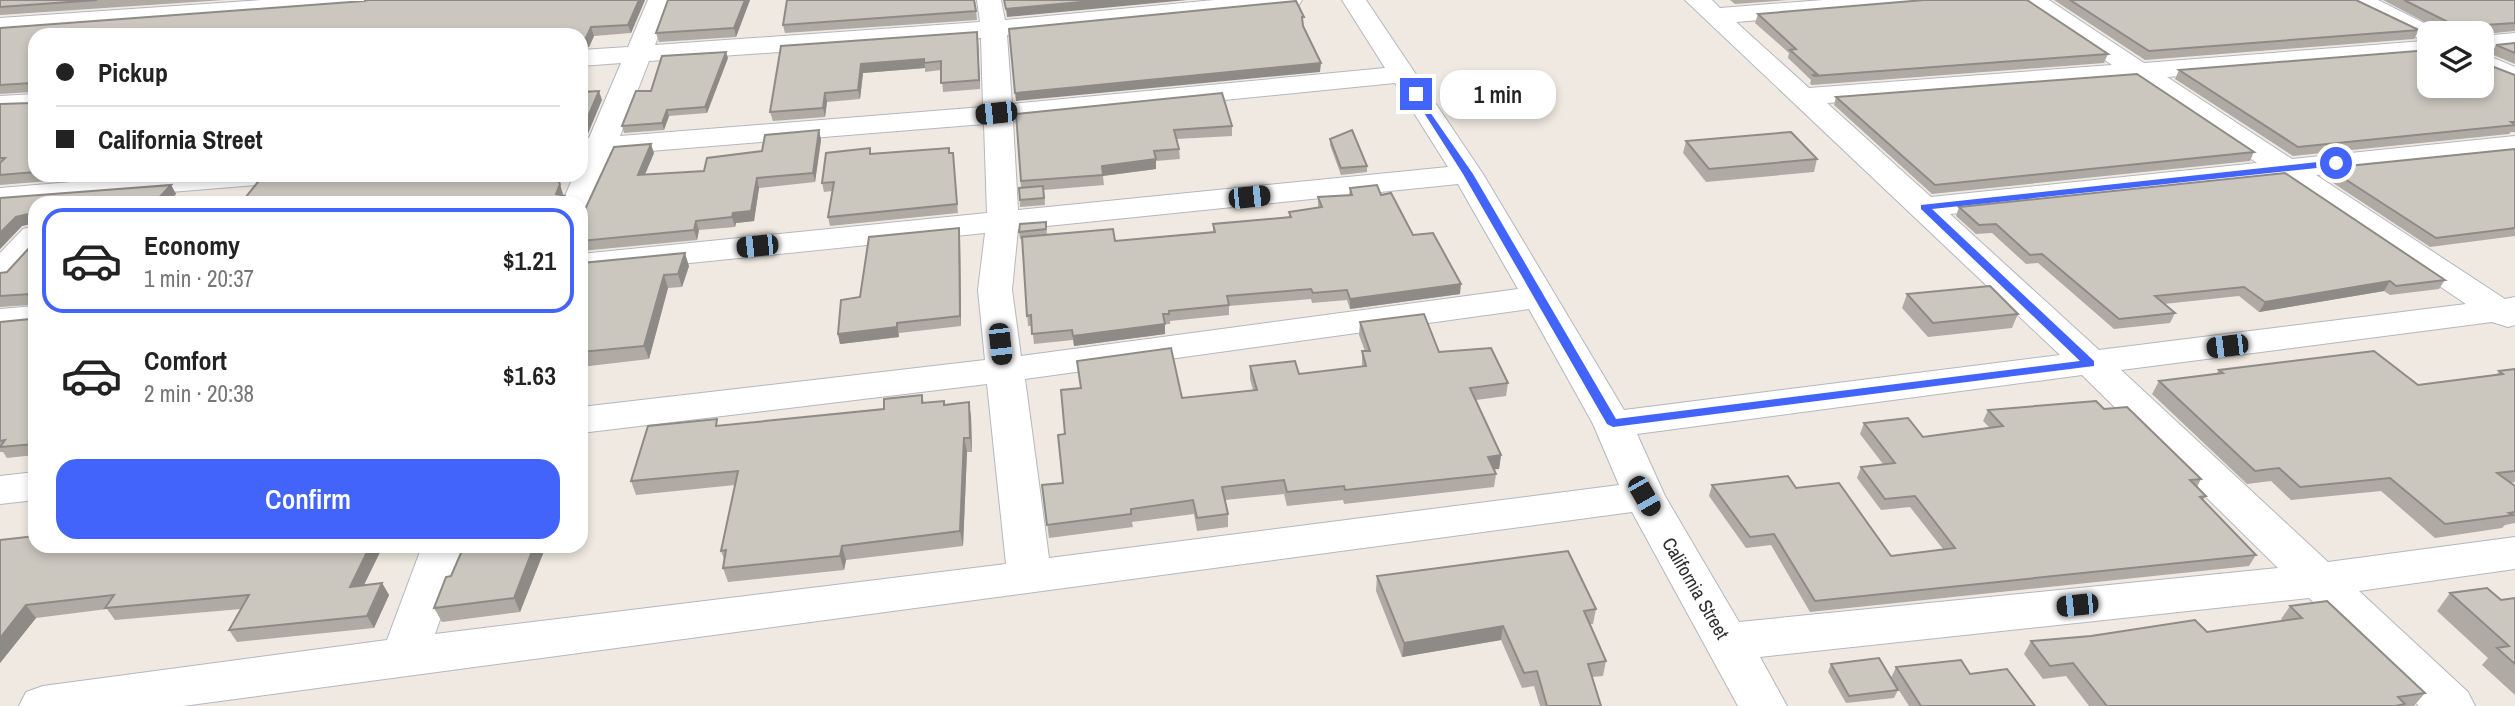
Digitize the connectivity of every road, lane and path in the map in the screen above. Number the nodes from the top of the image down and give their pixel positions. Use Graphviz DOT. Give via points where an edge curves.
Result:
graph roads {
  1 [pos="366,0"];
  2 [pos="660,0"];
  3 [pos="1290,0"];
  4 [pos="1354,0"];
  5 [pos="1918,0"];
  6 [pos="2032,0"];
  7 [pos="2359,0"];
  8 [pos="255,4"];
  9 [pos="1705,8"];
  10 [pos="992,15"];
  11 [pos="0,26"];
  12 [pos="233,28"];
  13 [pos="2417,29"];
  14 [pos="2515,41"];
  15 [pos="2494,43"];
  16 [pos="2417,50"];
  17 [pos="641,52"];
  18 [pos="588,57"];
  19 [pos="2494,67"];
  20 [pos="2142,73"];
  21 [pos="1403,74"];
  22 [pos="2515,78"];
  23 [pos="1801,97"];
  24 [pos="28,102"];
  25 [pos="0,104"];
  26 [pos="996,113"];
  27 [pos="2515,145"];
  28 [pos="592,147"];
  29 [pos="2285,168"];
  30 [pos="1468,174"];
  31 [pos="181,182"];
  32 [pos="79,190"];
  33 [pos="0,197"];
  34 [pos="1924,207"];
  35 [pos="1003,222"];
  36 [pos="28,243"];
  37 [pos="588,263"];
  38 [pos="0,273"];
  39 [pos="1538,298"];
  40 [pos="2510,313"];
  41 [pos="28,318"];
  42 [pos="0,320"];
  43 [pos="2090,363"];
  44 [pos="1003,370"];
  45 [pos="588,419"];
  46 [pos="1613,424"];
  47 [pos="28,487"];
  48 [pos="0,490"];
  49 [pos="1644,496"];
  50 [pos="441,553"];
  51 [pos="2515,554"];
  52 [pos="1030,578"];
  53 [pos="2319,580"];
  54 [pos="1726,642"];
  55 [pos="404,656"];
  56 [pos="43,706"];
  57 [pos="1763,706"];
  58 [pos="2451,706"];
  1 -- 8 [label="street"];
  2 -- 17 [label="street"];
  3 -- 10 [label="street"];
  4 -- 21 [label="street, California Street"];
  5 -- 9 [label="street"];
  6 -- 20 [label="street"];
  7 -- 13 [label="street"];
  8 -- 11 [label="street"];
  8 -- 12 [label="street"];
  9 -- 23 [label="street"];
  10 -- 17 [label="street"];
  10 -- 26 [label="street"];
  14 -- 15 [label="street"];
  16 -- 20 [label="street"];
  17 -- 18 [label="street"];
  17 -- 28 [label="street"];
  19 -- 22 [label="street"];
  20 -- 23 [label="street"];
  20 -- 29 [label="street"];
  21 -- 26 [label="street"];
  21 -- 30 [label="street, California Street"];
  23 -- 34 [label="street"];
  24 -- 25 [label="street"];
  26 -- 28 [label="street"];
  26 -- 35 [label="street"];
  27 -- 29 [label="street"];
  29 -- 34 [label="street"];
  29 -- 40 [label="street"];
  30 -- 35 [label="street"];
  30 -- 39 [label="street, California Street"];
  31 -- 32 [label="street"];
  32 -- 33 [label="street"];
  34 -- 43 [label="street"];
  35 -- 37 [label="street"];
  35 -- 44 [label="street" via="995,290"];
  36 -- 38 [label="street"];
  39 -- 44 [label="street"];
  39 -- 46 [label="street, California Street"];
  40 -- 43 [label="street"];
  41 -- 42 [label="street"];
  43 -- 46 [label="street"];
  43 -- 53 [label="street"];
  44 -- 45 [label="street"];
  44 -- 52 [label="street"];
  46 -- 49 [label="street, California Street"];
  47 -- 48 [label="street"];
  49 -- 52 [label="street"];
  49 -- 54 [label="street, California Street"];
  50 -- 55 [label="street"];
  51 -- 53 [label="street"];
  52 -- 55 [label="street"];
  53 -- 54 [label="street"];
  53 -- 58 [label="street"];
  54 -- 57 [label="street, California Street"];
  55 -- 56 [label="street"];
}
